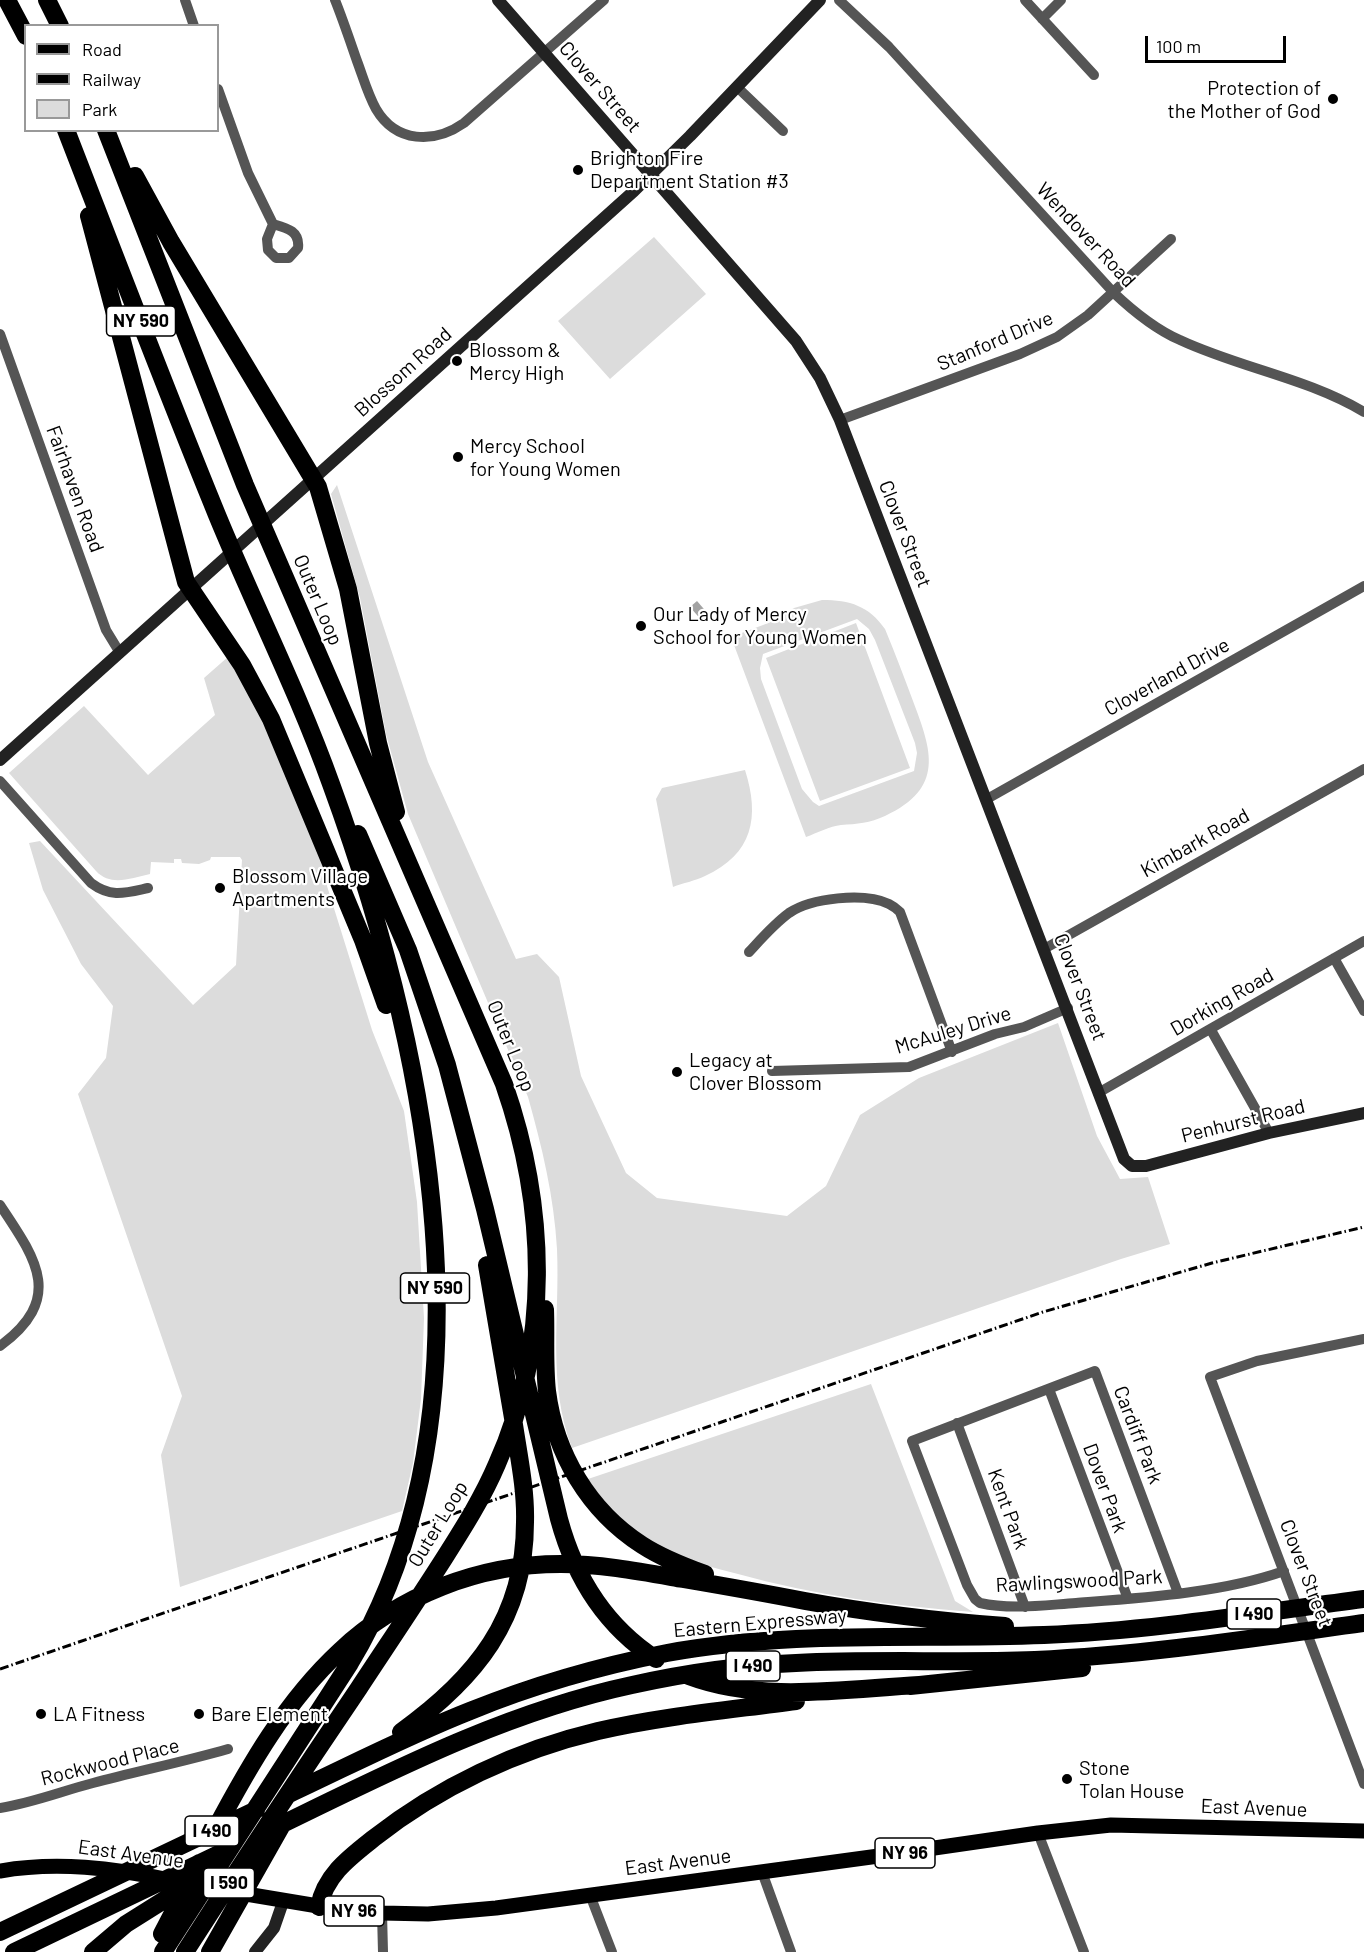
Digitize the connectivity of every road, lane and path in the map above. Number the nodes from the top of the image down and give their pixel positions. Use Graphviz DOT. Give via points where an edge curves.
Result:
graph roads {
  1 [pos="7,0"];
  2 [pos="47,0"];
  3 [pos="185,0"];
  4 [pos="335,0"];
  5 [pos="498,0"];
  6 [pos="604,0"];
  7 [pos="820,0"];
  8 [pos="839,0"];
  9 [pos="1025,0"];
  10 [pos="1060,0"];
  11 [pos="1042,19"];
  12 [pos="59,24"];
  13 [pos="193,24"];
  14 [pos="24,32"];
  15 [pos="545,54"];
  16 [pos="1094,75"];
  17 [pos="737,87"];
  18 [pos="219,92"];
  19 [pos="783,131"];
  20 [pos="67,132"];
  21 [pos="67,132"];
  22 [pos="107,132"];
  23 [pos="113,132"];
  24 [pos="651,175"];
  25 [pos="273,224"];
  26 [pos="1171,239"];
  27 [pos="1113,292"];
  28 [pos="0,334"];
  29 [pos="1364,412"];
  30 [pos="840,420"];
  31 [pos="314,479"];
  32 [pos="1364,586"];
  33 [pos="190,590"];
  34 [pos="120,653"];
  35 [pos="305,718"];
  36 [pos="0,760"];
  37 [pos="1364,769"];
  38 [pos="0,782"];
  39 [pos="987,799"];
  40 [pos="148,888"];
  41 [pos="423,897"];
  42 [pos="1364,941"];
  43 [pos="1044,949"];
  44 [pos="749,952"];
  45 [pos="1334,958"];
  46 [pos="1068,1008"];
  47 [pos="1364,1011"];
  48 [pos="1212,1030"];
  49 [pos="952,1052"];
  50 [pos="772,1071"];
  51 [pos="1098,1093"];
  52 [pos="1364,1113"];
  53 [pos="461,1119"];
  54 [pos="1269,1133"];
  55 [pos="426,1164"];
  56 [pos="1132,1166"];
  57 [pos="533,1199"];
  58 [pos="0,1205"];
  59 [pos="1364,1339"];
  60 [pos="0,1346"];
  61 [pos="1049,1389"];
  62 [pos="957,1424"];
  63 [pos="912,1441"];
  64 [pos="1285,1574"];
  65 [pos="1178,1593"];
  66 [pos="772,1594"];
  67 [pos="1128,1599"];
  68 [pos="1364,1599"];
  69 [pos="1025,1606"];
  70 [pos="1364,1623"];
  71 [pos="1143,1628"];
  72 [pos="391,1640"];
  73 [pos="1208,1645"];
  74 [pos="920,1685"];
  75 [pos="228,1749"];
  76 [pos="353,1763"];
  77 [pos="1364,1784"];
  78 [pos="323,1804"];
  79 [pos="0,1808"];
  80 [pos="274,1815"];
  81 [pos="243,1829"];
  82 [pos="1364,1831"];
  83 [pos="1038,1833"];
  84 [pos="0,1871"];
  85 [pos="762,1872"];
  86 [pos="590,1895"];
  87 [pos="283,1902"];
  88 [pos="319,1907"];
  89 [pos="382,1913"];
  90 [pos="4,1930"];
  91 [pos="14,1952"];
  92 [pos="93,1952"];
  93 [pos="153,1952"];
  94 [pos="163,1952"];
  95 [pos="185,1952"];
  96 [pos="210,1952"];
  97 [pos="255,1952"];
  98 [pos="383,1952"];
  99 [pos="612,1952"];
  100 [pos="791,1952"];
  101 [pos="1084,1952"];
  1 -- 14 [label="highway"];
  2 -- 12 [label="highway"];
  3 -- 13 [label="street"];
  4 -- 15 [label="street" via="375,107 392,128 415,138 454,130"];
  5 -- 15 [label="street, Clover Street"];
  6 -- 15 [label="street"];
  7 -- 17 [label="street, Blossom Road"];
  8 -- 27 [label="street, Wendover Road" via="889,47"];
  9 -- 11 [label="street"];
  10 -- 11 [label="street"];
  11 -- 16 [label="street"];
  15 -- 24 [label="street, Clover Street"];
  17 -- 19 [label="street"];
  17 -- 24 [label="street, Blossom Road"];
  18 -- 25 [label="street" via="248,173"];
  20 -- 35 [label="highway, Outer Loop / NY 590" via="216,511"];
  21 -- 33 [label="highway"];
  22 -- 41 [label="highway, Outer Loop / NY 590" via="278,565"];
  23 -- 31 [label="highway" via="162,227"];
  24 -- 30 [label="street, Clover Street" via="803,350"];
  24 -- 31 [label="street, Blossom Road"];
  26 -- 27 [label="street, Stanford Drive"];
  27 -- 29 [label="street, Wendover Road" via="1178,340 1318,389"];
  27 -- 30 [label="street, Stanford Drive" via="1077,324 1041,345"];
  28 -- 34 [label="street, Fairhaven Road" via="106,630"];
  30 -- 39 [label="street, Clover Street"];
  31 -- 33 [label="street, Blossom Road"];
  31 -- 41 [label="highway" via="348,589 388,785"];
  32 -- 39 [label="street, Cloverland Drive"];
  33 -- 34 [label="street, Blossom Road"];
  33 -- 55 [label="highway" via="267,709 363,940 388,1011"];
  34 -- 36 [label="street, Blossom Road"];
  35 -- 53 [label="highway" via="401,931 435,1026"];
  35 -- 55 [label="highway, Outer Loop / NY 590" via="336,798 382,945 410,1062"];
  37 -- 43 [label="street, Kimbark Road"];
  38 -- 40 [label="street" via="101,891 114,894"];
  39 -- 43 [label="street, Clover Street"];
  41 -- 57 [label="highway, Outer Loop / NY 590" via="504,1084 524,1148"];
  42 -- 45 [label="street, Dorking Road"];
  43 -- 46 [label="street, Clover Street"];
  44 -- 49 [label="street" via="792,912 828,899 862,898 888,903 900,912"];
  45 -- 47 [label="street"];
  45 -- 48 [label="street, Dorking Road"];
  46 -- 49 [label="street, McAuley Drive"];
  46 -- 51 [label="street, Clover Street"];
  48 -- 51 [label="street, Dorking Road"];
  48 -- 54 [label="street"];
  49 -- 50 [label="street, McAuley Drive" via="909,1067"];
  51 -- 56 [label="street, Clover Street" via="1120,1150"];
  52 -- 54 [label="street, Penhurst Road"];
  53 -- 74 [label="highway" via="559,1519 584,1584 614,1625 647,1653 686,1675 738,1690 796,1692"];
  53 -- 76 [label="highway" via="518,1451 525,1513 524,1554 510,1607 472,1671 411,1725"];
  54 -- 56 [label="street, Penhurst Road" via="1146,1166"];
  55 -- 81 [label="highway, Outer Loop / NY 590" via="435,1266 434,1369 424,1455 408,1530 389,1586 363,1640"];
  57 -- 66 [label="highway" via="544,1266 549,1403 559,1442 579,1483 608,1518 648,1549 705,1574"];
  57 -- 72 [label="highway, Outer Loop / NY 590" via="537,1258 535,1318 512,1426 482,1496"];
  58 -- 60 [label="street" via="31,1252 39,1276 37,1299 27,1320"];
  59 -- 64 [label="street, Clover Street" via="1257,1361 1210,1377"];
  61 -- 62 [label="street, Cardiff Park"];
  61 -- 65 [label="street, Cardiff Park" via="1095,1371"];
  61 -- 67 [label="street, Dover Park"];
  62 -- 63 [label="street, Cardiff Park"];
  62 -- 69 [label="street, Kent Park"];
  63 -- 69 [label="street, Rawlingswood Park" via="970,1593 980,1603"];
  64 -- 65 [label="street, Rawlingswood Park"];
  64 -- 77 [label="street, Clover Street"];
  65 -- 67 [label="street, Rawlingswood Park"];
  66 -- 71 [label="highway" via="989,1625"];
  66 -- 93 [label="highway" via="635,1570 535,1565 472,1576 432,1590 385,1616 318,1673 285,1714 246,1773"];
  67 -- 69 [label="street, Rawlingswood Park"];
  68 -- 71 [label="highway, Eastern Expressway / I 490"];
  70 -- 73 [label="highway, I 490"];
  71 -- 76 [label="highway, Eastern Expressway / I 490" via="1033,1636 786,1639 684,1650 520,1692"];
  72 -- 80 [label="highway, Outer Loop / NY 590"];
  72 -- 96 [label="highway"];
  73 -- 74 [label="highway" via="1090,1667"];
  73 -- 78 [label="highway, I 490" via="1045,1659 780,1664 678,1676 595,1694 513,1720"];
  74 -- 88 [label="highway" via="643,1723 586,1734 523,1755 456,1785 378,1835 331,1877"];
  75 -- 79 [label="street, Rockwood Place"];
  76 -- 90 [label="highway, Eastern Expressway / I 490"];
  78 -- 91 [label="highway, I 490"];
  78 -- 92 [label="highway" via="167,1897"];
  80 -- 95 [label="highway, Outer Loop / I 590"];
  81 -- 94 [label="highway, Outer Loop / I 590"];
  82 -- 83 [label="main road, East Avenue / NY 96" via="1130,1824"];
  83 -- 85 [label="main road, East Avenue / NY 96"];
  83 -- 101 [label="street"];
  84 -- 87 [label="main road, East Avenue / NY 96" via="68,1866 122,1871"];
  85 -- 86 [label="main road, East Avenue / NY 96"];
  85 -- 100 [label="street"];
  86 -- 89 [label="main road, East Avenue / NY 96" via="461,1912"];
  86 -- 99 [label="street"];
  87 -- 88 [label="main road, East Avenue / NY 96"];
  87 -- 97 [label="street" via="274,1928"];
  88 -- 89 [label="main road, East Avenue / NY 96"];
  89 -- 98 [label="street"];
}
